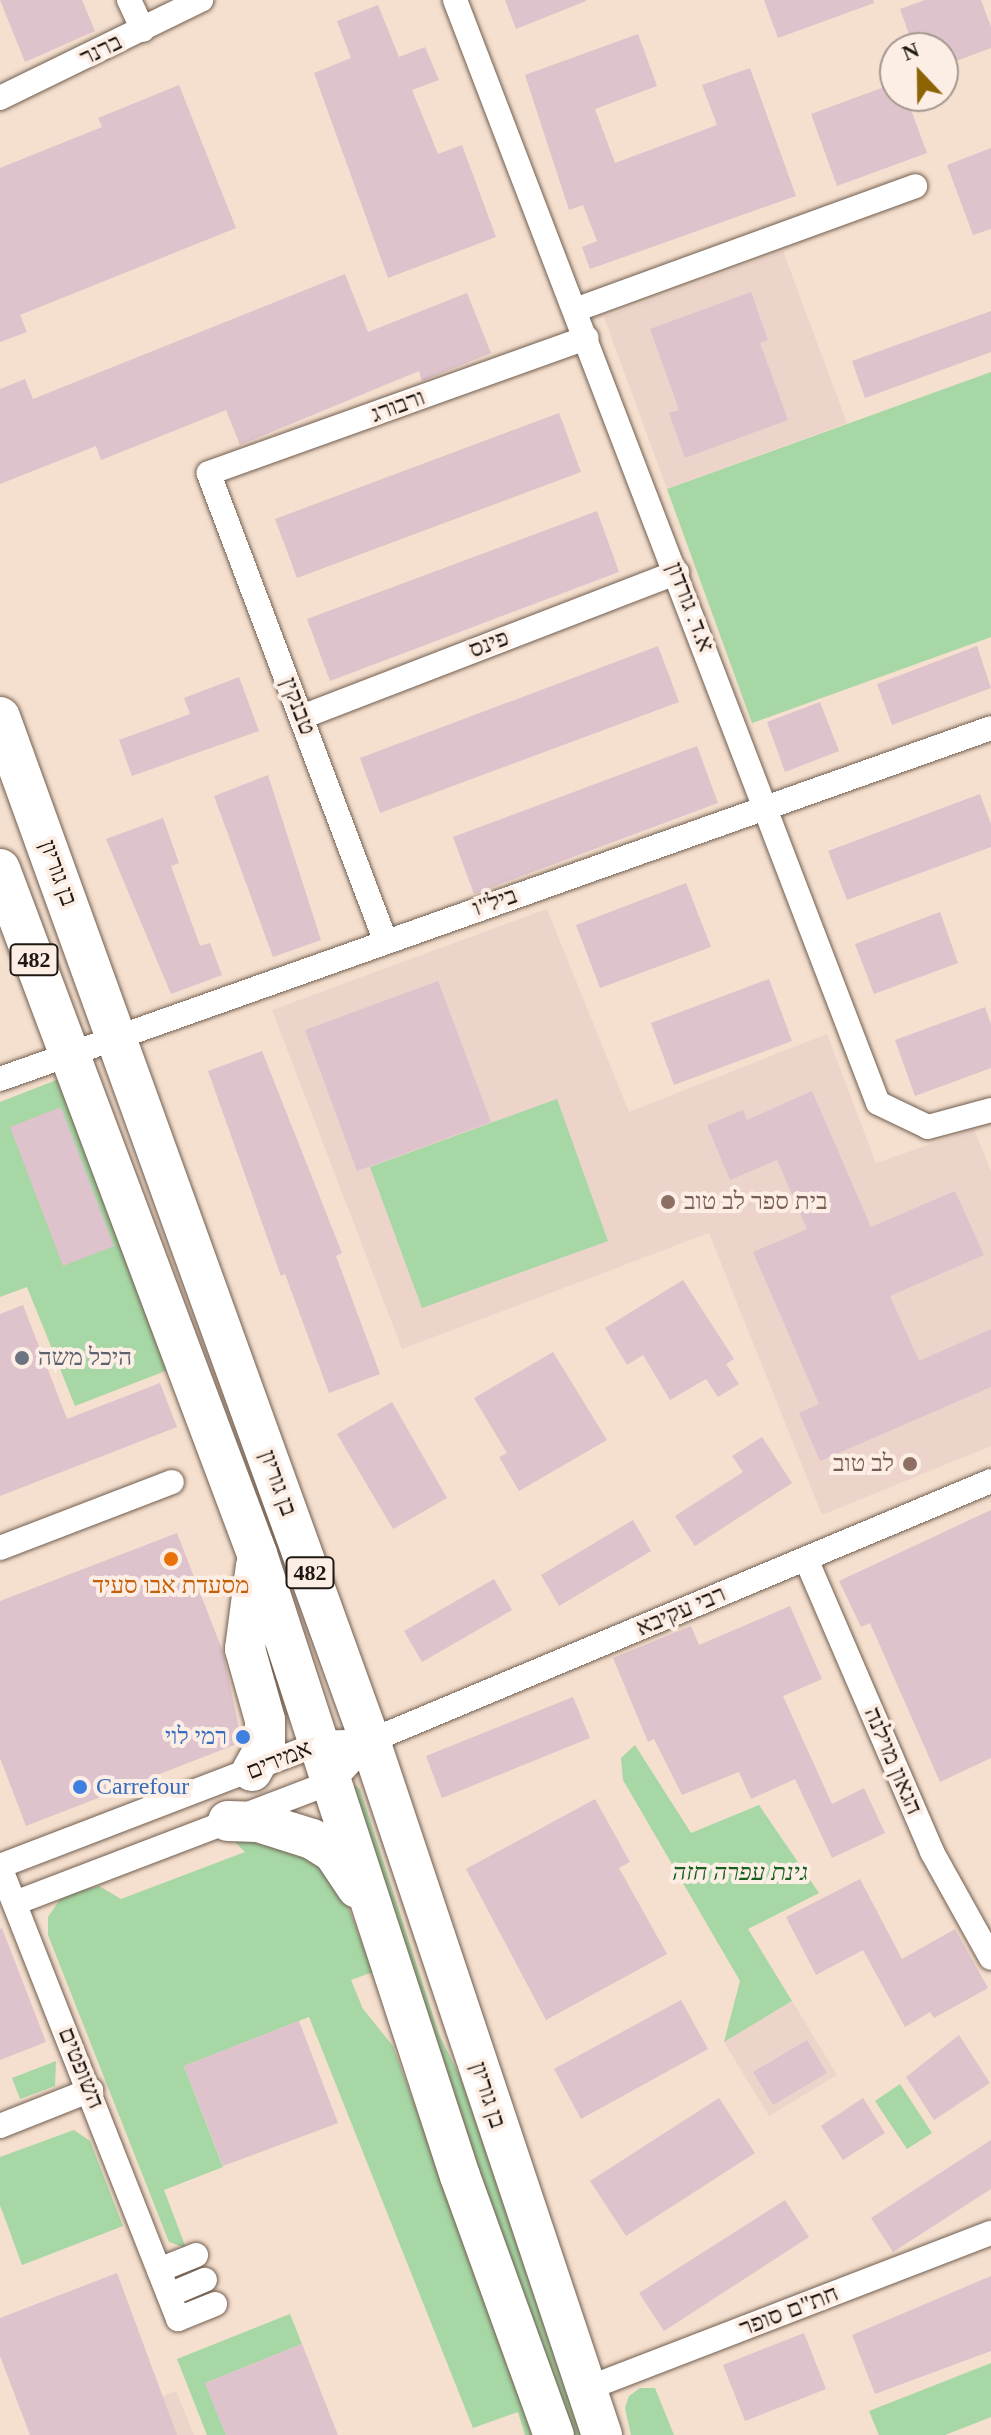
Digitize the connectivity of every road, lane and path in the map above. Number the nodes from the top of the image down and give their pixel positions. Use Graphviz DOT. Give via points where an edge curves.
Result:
graph roads {
  1 [pos="129,0"];
  2 [pos="201,0"];
  3 [pos="455,0"];
  4 [pos="143,30"];
  5 [pos="0,98"];
  6 [pos="915,186"];
  7 [pos="575,310"];
  8 [pos="587,338"];
  9 [pos="209,473"];
  10 [pos="677,572"];
  11 [pos="0,717"];
  12 [pos="302,717"];
  13 [pos="991,728"];
  14 [pos="765,808"];
  15 [pos="0,869"];
  16 [pos="385,940"];
  17 [pos="117,1034"];
  18 [pos="69,1052"];
  19 [pos="0,1079"];
  20 [pos="991,1110"];
  21 [pos="991,1481"];
  22 [pos="172,1482"];
  23 [pos="0,1548"];
  24 [pos="257,1554"];
  25 [pos="806,1559"];
  26 [pos="370,1741"];
  27 [pos="320,1743"];
  28 [pos="252,1771"];
  29 [pos="332,1782"];
  30 [pos="228,1821"];
  31 [pos="0,1867"];
  32 [pos="15,1903"];
  33 [pos="377,1918"];
  34 [pos="991,1958"];
  35 [pos="91,2090"];
  36 [pos="0,2126"];
  37 [pos="991,2233"];
  38 [pos="196,2255"];
  39 [pos="159,2270"];
  40 [pos="205,2280"];
  41 [pos="169,2295"];
  42 [pos="215,2304"];
  43 [pos="586,2389"];
  44 [pos="554,2435"];
  45 [pos="602,2435"];
  1 -- 4 [label="street"];
  2 -- 4 [label="street, ברנר"];
  3 -- 7 [label="street, א.ד. גורדון"];
  4 -- 5 [label="street, ברנר"];
  6 -- 7 [label="street"];
  7 -- 8 [label="street, א.ד. גורדון"];
  8 -- 9 [label="street, ורבורג"];
  8 -- 10 [label="street, א.ד. גורדון"];
  9 -- 12 [label="street, טבנקין"];
  10 -- 12 [label="street, פינס"];
  10 -- 14 [label="street, א.ד. גורדון"];
  11 -- 17 [label="main road, בן גוריון / 482"];
  12 -- 16 [label="street, טבנקין"];
  13 -- 14 [label="street, ביל\"ו"];
  14 -- 16 [label="street, ביל\"ו"];
  14 -- 20 [label="street, א.ד. גורדון" via="878,1103 928,1127"];
  15 -- 18 [label="main road, בן גוריון / 482"];
  16 -- 17 [label="street, ביל\"ו"];
  17 -- 18 [label="street, ביל\"ו"];
  17 -- 26 [label="main road, בן גוריון / 482"];
  18 -- 19 [label="street, ביל\"ו"];
  18 -- 24 [label="main road, בן גוריון / 482"];
  21 -- 25 [label="street, רבי עקיבא"];
  22 -- 23 [label="street"];
  24 -- 27 [label="main road, בן גוריון / 482"];
  24 -- 28 [label="main road" via="245,1649 260,1695 265,1748"];
  25 -- 26 [label="street, רבי עקיבא"];
  25 -- 34 [label="street, הגאון מוילנה" via="932,1852"];
  26 -- 27 [label="street, אמירים"];
  26 -- 29 [label="street, אמירים"];
  26 -- 43 [label="main road, בן גוריון / 482"];
  27 -- 28 [label="street, אמירים"];
  27 -- 29 [label="main road, בן גוריון / 482"];
  28 -- 31 [label="street, אמירים"];
  29 -- 30 [label="street, אמירים"];
  29 -- 33 [label="main road, בן גוריון / 482"];
  30 -- 32 [label="street, אמירים"];
  30 -- 33 [label="main road" via="287,1829 333,1852"];
  31 -- 32 [label="street, השופטים"];
  32 -- 35 [label="street, השופטים"];
  33 -- 44 [label="main road, בן גוריון / 482" via="460,2176"];
  35 -- 36 [label="street"];
  35 -- 39 [label="street, השופטים"];
  37 -- 43 [label="street, חת\"ם סופר"];
  38 -- 39 [label="street"];
  39 -- 41 [label="street, השופטים"];
  40 -- 41 [label="street"];
  41 -- 42 [label="street, השופטים" via="178,2319"];
  43 -- 45 [label="main road, בן גוריון / 482"];
}
